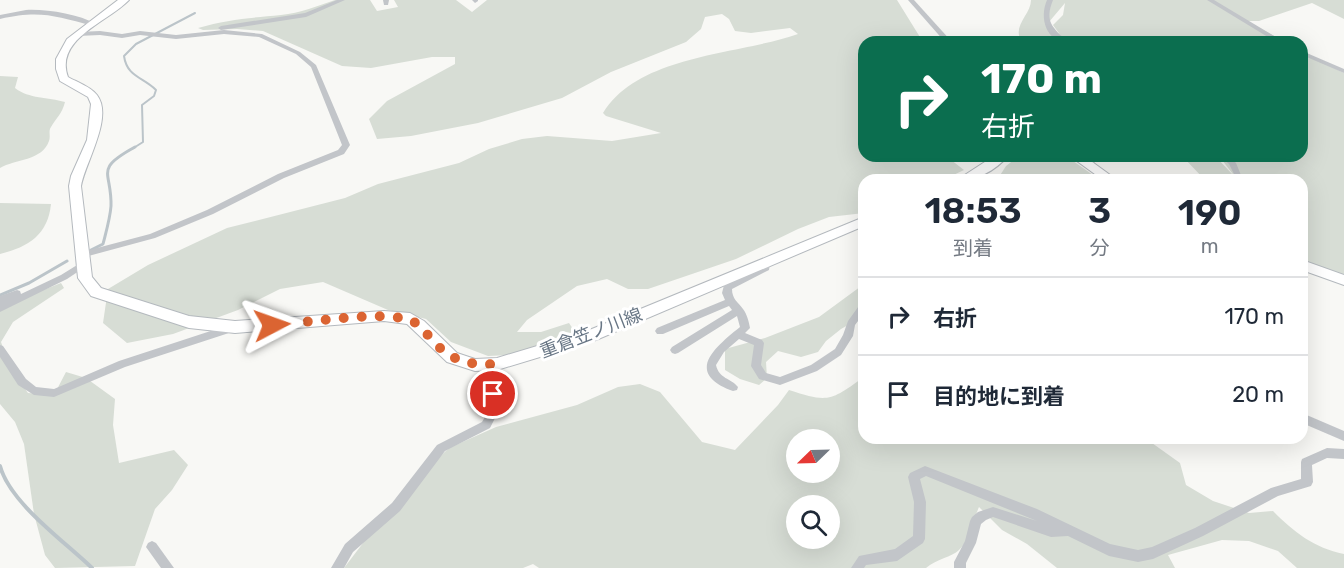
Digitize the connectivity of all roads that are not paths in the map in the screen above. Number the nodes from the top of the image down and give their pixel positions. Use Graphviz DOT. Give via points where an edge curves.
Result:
graph roads {
  1 [pos="124,0"];
  2 [pos="342,0"];
  3 [pos="911,0"];
  4 [pos="1050,0"];
  5 [pos="1210,0"];
  6 [pos="0,17"];
  7 [pos="93,24"];
  8 [pos="78,34"];
  9 [pos="171,35"];
  10 [pos="944,36"];
  11 [pos="1056,36"];
  12 [pos="1271,36"];
  13 [pos="1308,56"];
  14 [pos="1344,70"];
  15 [pos="993,162"];
  16 [pos="1088,162"];
  17 [pos="976,174"];
  18 [pos="1104,174"];
  19 [pos="858,222"];
  20 [pos="82,260"];
  21 [pos="766,260"];
  22 [pos="1308,267"];
  23 [pos="1344,280"];
  24 [pos="0,300"];
  25 [pos="731,301"];
  26 [pos="0,308"];
  27 [pos="739,310"];
  28 [pos="858,314"];
  29 [pos="235,327"];
  30 [pos="660,331"];
  31 [pos="737,334"];
  32 [pos="0,349"];
  33 [pos="675,350"];
  34 [pos="497,364"];
  35 [pos="732,387"];
  36 [pos="1308,421"];
  37 [pos="1344,436"];
  38 [pos="1344,454"];
  39 [pos="1069,531"];
  40 [pos="152,547"];
  41 [pos="168,568"];
  42 [pos="337,568"];
  43 [pos="857,568"];
  44 [pos="960,568"];
  1 -- 7 [label="main road, 重倉笠ノ川線"];
  2 -- 9 [label="street" via="306,15"];
  3 -- 10 [label="street"];
  4 -- 11 [label="street" via="1044,16"];
  5 -- 12 [label="street"];
  6 -- 7 [label="street" via="36,10"];
  7 -- 8 [label="main road, 重倉笠ノ川線"];
  8 -- 9 [label="street"];
  8 -- 20 [label="main road, 重倉笠ノ川線" via="64,48 60,62 64,79 92,95 96,104 93,140 75,186"];
  9 -- 20 [label="street" via="260,35 298,53 314,66 346,145 341,152 281,176 210,212"];
  13 -- 14 [label="street"];
  15 -- 17 [label="main road"];
  16 -- 18 [label="main road"];
  19 -- 21 [label="main road, 重倉笠ノ川線"];
  20 -- 24 [label="street"];
  20 -- 26 [label="street" via="64,277"];
  20 -- 29 [label="main road, 重倉笠ノ川線" via="84,278 96,292 189,322"];
  21 -- 25 [label="street" via="766,267 727,288 725,292"];
  21 -- 34 [label="main road, 重倉笠ノ川線" via="591,336"];
  22 -- 23 [label="main road"];
  25 -- 27 [label="street"];
  25 -- 30 [label="street"];
  27 -- 31 [label="street" via="746,322"];
  27 -- 33 [label="street"];
  28 -- 31 [label="street" via="838,352 814,368 780,381 763,376 756,366 759,343"];
  29 -- 32 [label="street" via="123,364 54,393 33,391 22,382"];
  29 -- 34 [label="main road, 重倉笠ノ川線" via="399,317 419,325 452,358 475,365"];
  31 -- 35 [label="street" via="715,353 711,365 722,383"];
  34 -- 42 [label="street" via="491,416 486,425 441,448 396,507 349,548"];
  36 -- 37 [label="street"];
  38 -- 39 [label="street" via="1327,453 1306,462 1306,482 1275,492 1153,553 1138,556 1109,550"];
  39 -- 43 [label="street" via="925,471 914,477 920,502 919,539 897,555 863,560"];
  39 -- 44 [label="street" via="1051,531 993,512 976,521"];
  40 -- 41 [label="street"];
}
